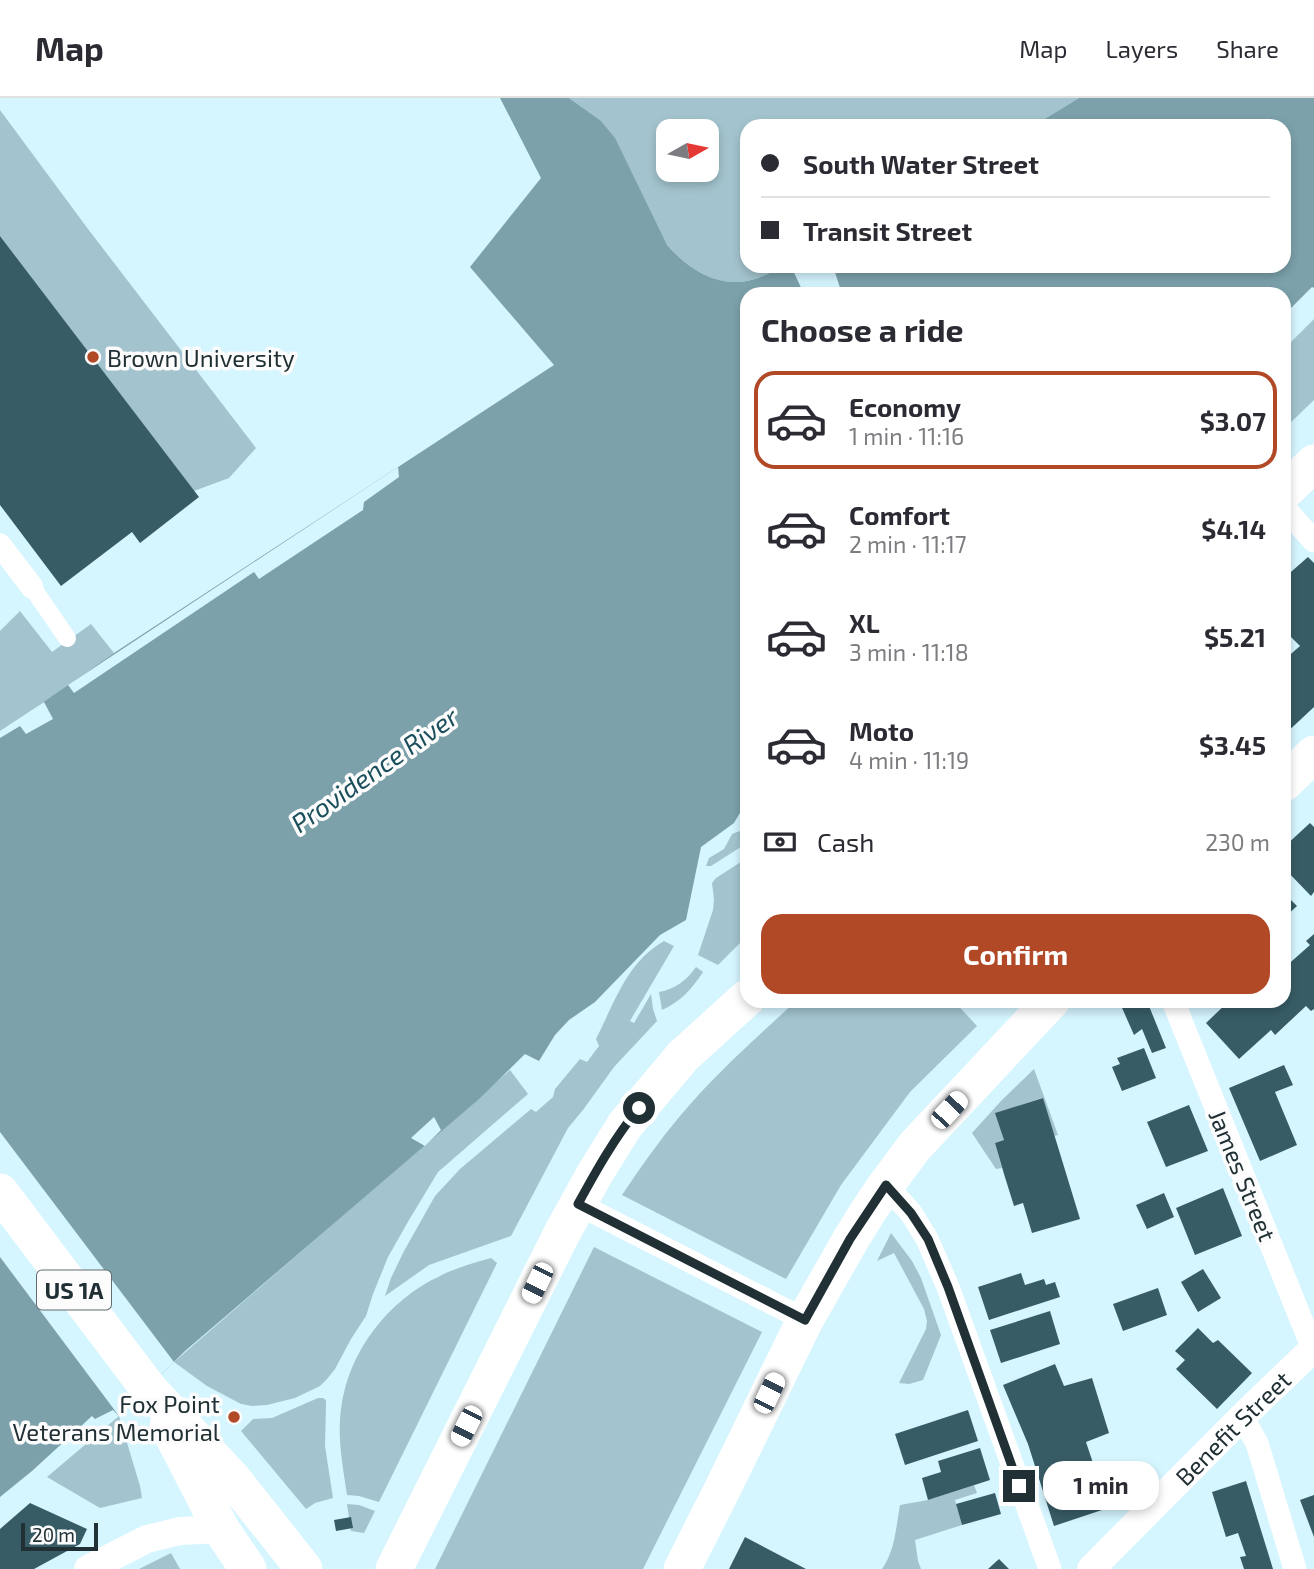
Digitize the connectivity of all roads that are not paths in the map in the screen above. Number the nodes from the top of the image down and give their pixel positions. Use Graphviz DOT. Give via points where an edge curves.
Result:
graph roads {
  1 [pos="1314,463"];
  2 [pos="1291,485"];
  3 [pos="1291,516"];
  4 [pos="1314,541"];
  5 [pos="0,545"];
  6 [pos="32,587"];
  7 [pos="67,638"];
  8 [pos="1314,754"];
  9 [pos="1291,776"];
  10 [pos="740,1004"];
  11 [pos="1043,1008"];
  12 [pos="1176,1008"];
  13 [pos="886,1185"];
  14 [pos="0,1192"];
  15 [pos="578,1204"];
  16 [pos="805,1320"];
  17 [pos="1313,1348"];
  18 [pos="148,1388"];
  19 [pos="1242,1417"];
  20 [pos="221,1529"];
  21 [pos="88,1569"];
  22 [pos="248,1569"];
  23 [pos="304,1569"];
  24 [pos="394,1569"];
  25 [pos="682,1569"];
  26 [pos="1050,1569"];
  27 [pos="1091,1569"];
  28 [pos="1295,1569"];
  1 -- 2 [label="main road"];
  3 -- 4 [label="street"];
  5 -- 6 [label="street"];
  6 -- 7 [label="street"];
  8 -- 9 [label="main road"];
  10 -- 15 [label="main road" via="683,1056 625,1125"];
  11 -- 13 [label="main road" via="915,1146"];
  12 -- 17 [label="street, James Street"];
  13 -- 16 [label="main road"];
  13 -- 26 [label="street" via="928,1239"];
  14 -- 18 [label="main road, US 1A"];
  15 -- 16 [label="street"];
  15 -- 24 [label="main road"];
  16 -- 25 [label="main road"];
  17 -- 19 [label="street, Benefit Street"];
  18 -- 20 [label="main road, US 1A"];
  18 -- 23 [label="main road, US 1A" via="232,1478"];
  19 -- 27 [label="street, Benefit Street"];
  19 -- 28 [label="street" via="1257,1443"];
  20 -- 21 [label="street" via="180,1531 147,1539"];
  20 -- 22 [label="main road, US 1A"];
}
